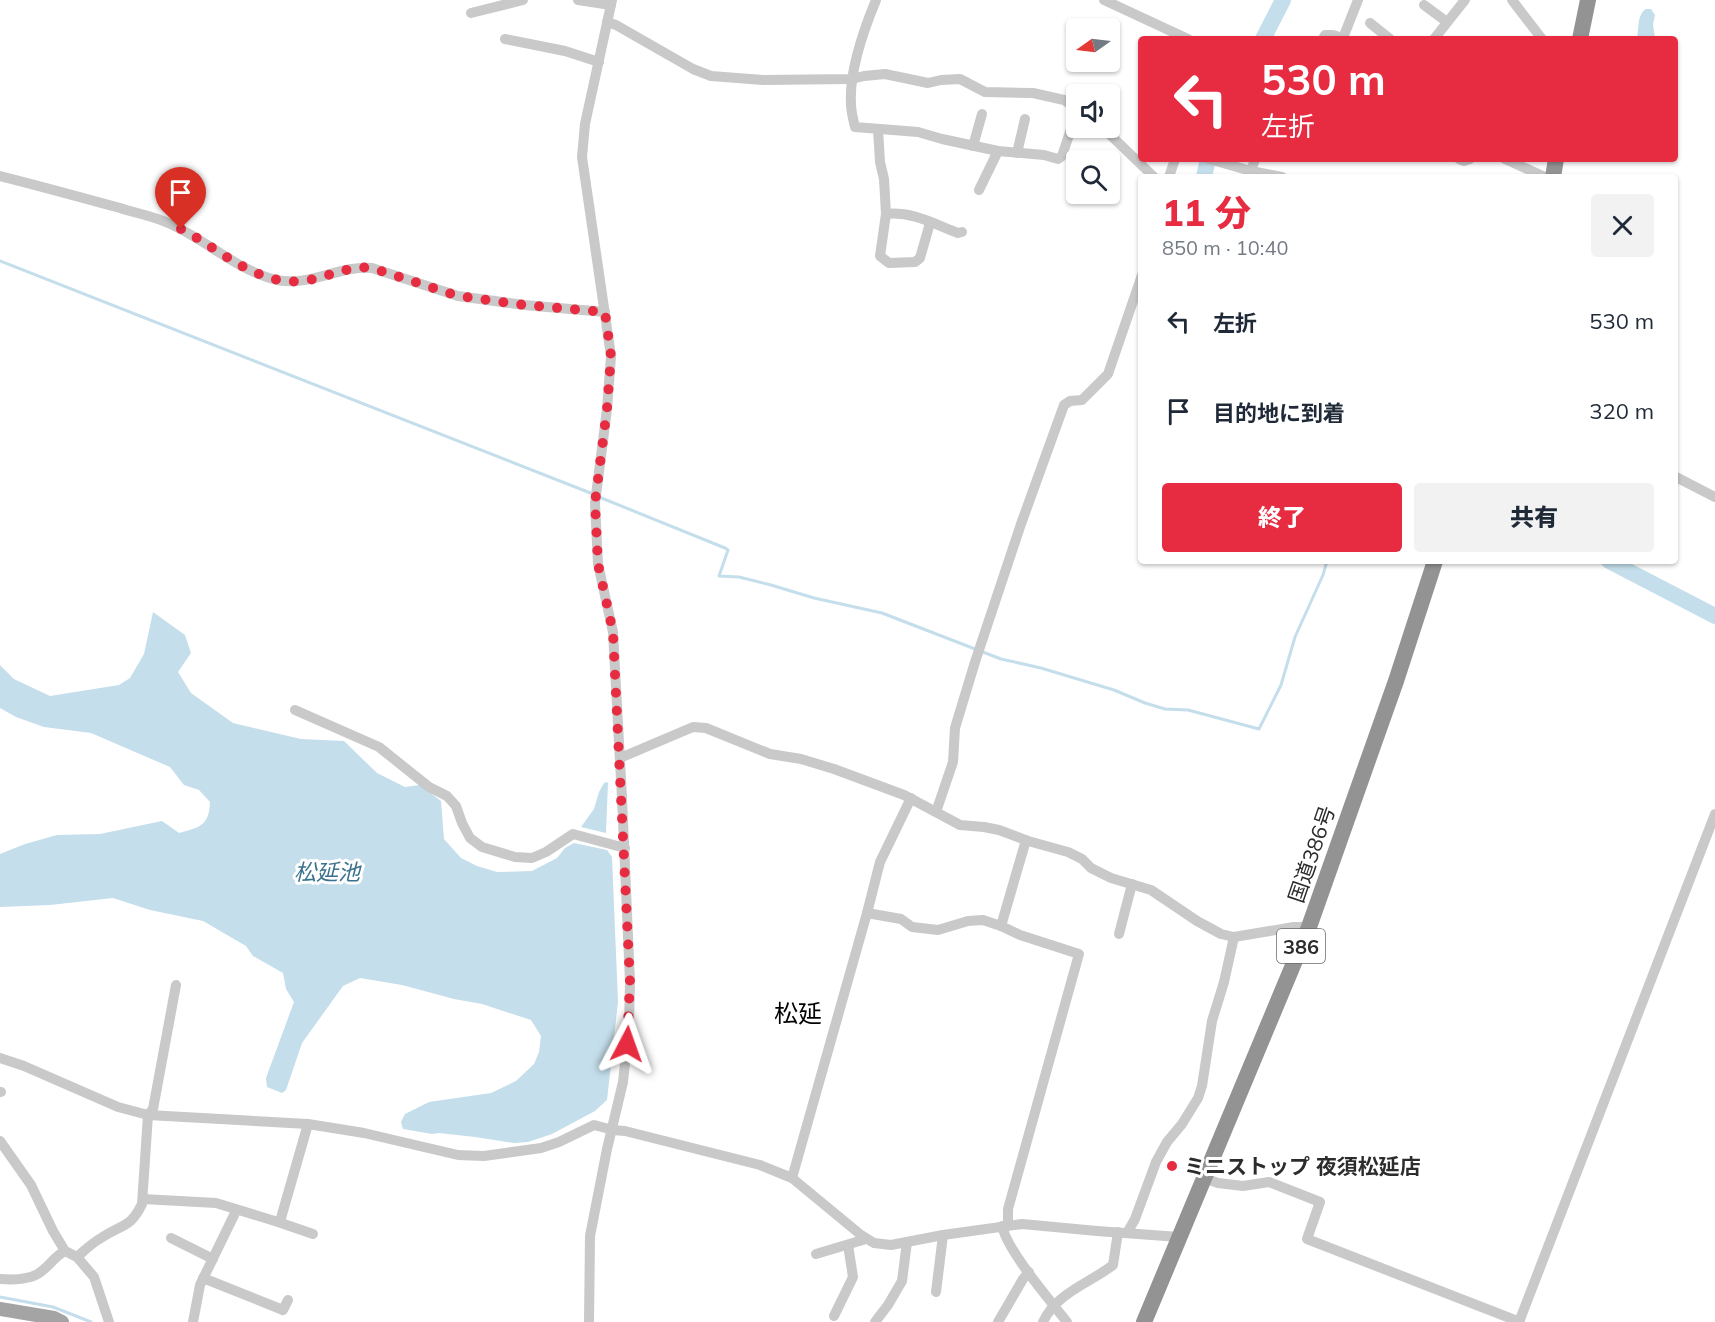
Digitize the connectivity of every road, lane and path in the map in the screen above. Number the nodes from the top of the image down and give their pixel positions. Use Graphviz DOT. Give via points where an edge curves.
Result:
graph roads {
  1 [pos="523,0"];
  2 [pos="578,0"];
  3 [pos="876,0"];
  4 [pos="1104,0"];
  5 [pos="1358,0"];
  6 [pos="1465,0"];
  7 [pos="1512,0"];
  8 [pos="1588,0"];
  9 [pos="611,3"];
  10 [pos="1424,5"];
  11 [pos="471,13"];
  12 [pos="607,22"];
  13 [pos="1447,22"];
  14 [pos="1370,23"];
  15 [pos="1182,36"];
  16 [pos="1324,36"];
  17 [pos="1338,36"];
  18 [pos="1344,36"];
  19 [pos="1386,36"];
  20 [pos="1436,36"];
  21 [pos="1540,36"];
  22 [pos="1581,36"];
  23 [pos="505,39"];
  24 [pos="599,62"];
  25 [pos="852,79"];
  26 [pos="1066,101"];
  27 [pos="982,114"];
  28 [pos="1025,119"];
  29 [pos="878,129"];
  30 [pos="1069,138"];
  31 [pos="1113,138"];
  32 [pos="973,146"];
  33 [pos="998,151"];
  34 [pos="1017,153"];
  35 [pos="1138,162"];
  36 [pos="1138,162"];
  37 [pos="1218,162"];
  38 [pos="1254,162"];
  39 [pos="1512,162"];
  40 [pos="1251,171"];
  41 [pos="1151,174"];
  42 [pos="1266,174"];
  43 [pos="1538,174"];
  44 [pos="0,176"];
  45 [pos="979,190"];
  46 [pos="886,214"];
  47 [pos="930,223"];
  48 [pos="962,232"];
  49 [pos="1138,287"];
  50 [pos="605,312"];
  51 [pos="1678,478"];
  52 [pos="1715,497"];
  53 [pos="1434,564"];
  54 [pos="295,710"];
  55 [pos="620,758"];
  56 [pos="911,798"];
  57 [pos="936,812"];
  58 [pos="1715,814"];
  59 [pos="1026,840"];
  60 [pos="625,848"];
  61 [pos="1132,884"];
  62 [pos="867,913"];
  63 [pos="1001,926"];
  64 [pos="1309,927"];
  65 [pos="1119,934"];
  66 [pos="1234,937"];
  67 [pos="177,985"];
  68 [pos="0,1058"];
  69 [pos="148,1115"];
  70 [pos="308,1124"];
  71 [pos="613,1130"];
  72 [pos="0,1141"];
  73 [pos="792,1178"];
  74 [pos="1204,1178"];
  75 [pos="143,1199"];
  76 [pos="236,1210"];
  77 [pos="278,1222"];
  78 [pos="1005,1226"];
  79 [pos="1123,1233"];
  80 [pos="313,1234"];
  81 [pos="943,1235"];
  82 [pos="1179,1237"];
  83 [pos="171,1238"];
  84 [pos="866,1239"];
  85 [pos="907,1242"];
  86 [pos="848,1245"];
  87 [pos="65,1251"];
  88 [pos="816,1254"];
  89 [pos="77,1257"];
  90 [pos="213,1259"];
  91 [pos="1029,1272"];
  92 [pos="204,1278"];
  93 [pos="0,1279"];
  94 [pos="936,1292"];
  95 [pos="288,1300"];
  96 [pos="1054,1306"];
  97 [pos="0,1310"];
  98 [pos="834,1316"];
  99 [pos="62,1322"];
  100 [pos="109,1322"];
  101 [pos="193,1322"];
  102 [pos="589,1322"];
  103 [pos="875,1322"];
  104 [pos="998,1322"];
  105 [pos="1043,1322"];
  106 [pos="1067,1322"];
  107 [pos="1144,1322"];
  108 [pos="1519,1322"];
  1 -- 11 [label="street"];
  2 -- 9 [label="street"];
  3 -- 25 [label="street"];
  4 -- 15 [label="street"];
  5 -- 18 [label="street"];
  6 -- 13 [label="street"];
  7 -- 21 [label="street"];
  8 -- 22 [label="highway"];
  9 -- 12 [label="street"];
  10 -- 13 [label="street"];
  12 -- 24 [label="street"];
  12 -- 25 [label="street" via="711,76"];
  13 -- 20 [label="street"];
  14 -- 19 [label="street"];
  16 -- 17 [label="street"];
  23 -- 24 [label="street"];
  24 -- 50 [label="street" via="582,157"];
  25 -- 26 [label="street" via="885,74 928,83 960,80 985,92 1033,93"];
  25 -- 29 [label="street" via="850,104 855,127"];
  27 -- 32 [label="street"];
  28 -- 34 [label="street"];
  29 -- 32 [label="street" via="918,132"];
  29 -- 46 [label="street"];
  30 -- 34 [label="street" via="1058,159"];
  31 -- 36 [label="street"];
  32 -- 33 [label="street"];
  33 -- 34 [label="street"];
  33 -- 45 [label="street"];
  35 -- 41 [label="street"];
  37 -- 40 [label="street"];
  38 -- 40 [label="street"];
  39 -- 43 [label="street"];
  40 -- 42 [label="street"];
  44 -- 50 [label="street" via="166,222 258,274 280,281 304,281 361,267 458,296"];
  46 -- 47 [label="street" via="919,216"];
  46 -- 47 [label="street" via="880,256 889,263 915,262 920,258"];
  47 -- 48 [label="street"];
  49 -- 57 [label="street" via="1108,374 1082,400 1064,405 972,673 955,728 953,762"];
  50 -- 55 [label="street" via="611,356 595,503 598,564 613,632"];
  51 -- 52 [label="street"];
  53 -- 64 [label="highway, 国道386号 / 386"];
  54 -- 60 [label="street" via="379,747 429,787 447,796 456,806 470,838 482,847 532,858 573,834"];
  55 -- 56 [label="street" via="693,727 706,728 752,748 834,769"];
  55 -- 60 [label="street"];
  56 -- 57 [label="street"];
  56 -- 62 [label="street" via="880,862"];
  57 -- 59 [label="street" via="960,825 999,830"];
  58 -- 108 [label="street"];
  59 -- 61 [label="street" via="1068,852 1111,878"];
  59 -- 63 [label="street"];
  60 -- 71 [label="street" via="629,1024 624,1082"];
  61 -- 65 [label="street"];
  61 -- 66 [label="street" via="1151,890 1197,921"];
  62 -- 63 [label="street" via="901,919 912,927 938,930 983,920"];
  62 -- 73 [label="street"];
  63 -- 78 [label="street" via="1079,954"];
  64 -- 66 [label="street"];
  64 -- 74 [label="highway, 国道386号 / 386"];
  66 -- 79 [label="street" via="1212,1021 1198,1098 1167,1142 1135,1219"];
  67 -- 69 [label="street" via="153,1109"];
  68 -- 69 [label="street" via="118,1107"];
  69 -- 70 [label="street"];
  69 -- 75 [label="street"];
  70 -- 71 [label="street" via="458,1155 484,1156 541,1148 594,1125"];
  70 -- 77 [label="street"];
  71 -- 73 [label="street" via="760,1165"];
  71 -- 102 [label="street" via="590,1236"];
  72 -- 87 [label="street" via="31,1185"];
  73 -- 84 [label="street"];
  74 -- 82 [label="highway, 国道386号 / 386"];
  74 -- 108 [label="street" via="1243,1186 1269,1182 1320,1202 1307,1239"];
  75 -- 76 [label="street" via="216,1203"];
  75 -- 89 [label="street" via="127,1225 100,1238"];
  76 -- 77 [label="street"];
  76 -- 90 [label="street"];
  77 -- 80 [label="street"];
  78 -- 79 [label="street" via="1022,1224"];
  78 -- 81 [label="street"];
  78 -- 91 [label="street" via="1004,1232 1016,1255"];
  79 -- 82 [label="street"];
  79 -- 96 [label="street" via="1113,1264"];
  81 -- 85 [label="street"];
  81 -- 94 [label="street"];
  82 -- 107 [label="highway, 国道386号 / 386"];
  83 -- 90 [label="street"];
  84 -- 85 [label="street" via="891,1245"];
  84 -- 86 [label="street"];
  85 -- 103 [label="street" via="902,1281"];
  86 -- 88 [label="street"];
  86 -- 98 [label="street" via="853,1277"];
  87 -- 89 [label="street"];
  87 -- 93 [label="street" via="36,1275"];
  89 -- 100 [label="street" via="94,1277"];
  90 -- 92 [label="street"];
  91 -- 96 [label="street"];
  91 -- 104 [label="street"];
  92 -- 95 [label="street" via="283,1310"];
  92 -- 101 [label="street"];
  96 -- 105 [label="street"];
  96 -- 106 [label="street"];
  97 -- 99 [label="main road"];
}
